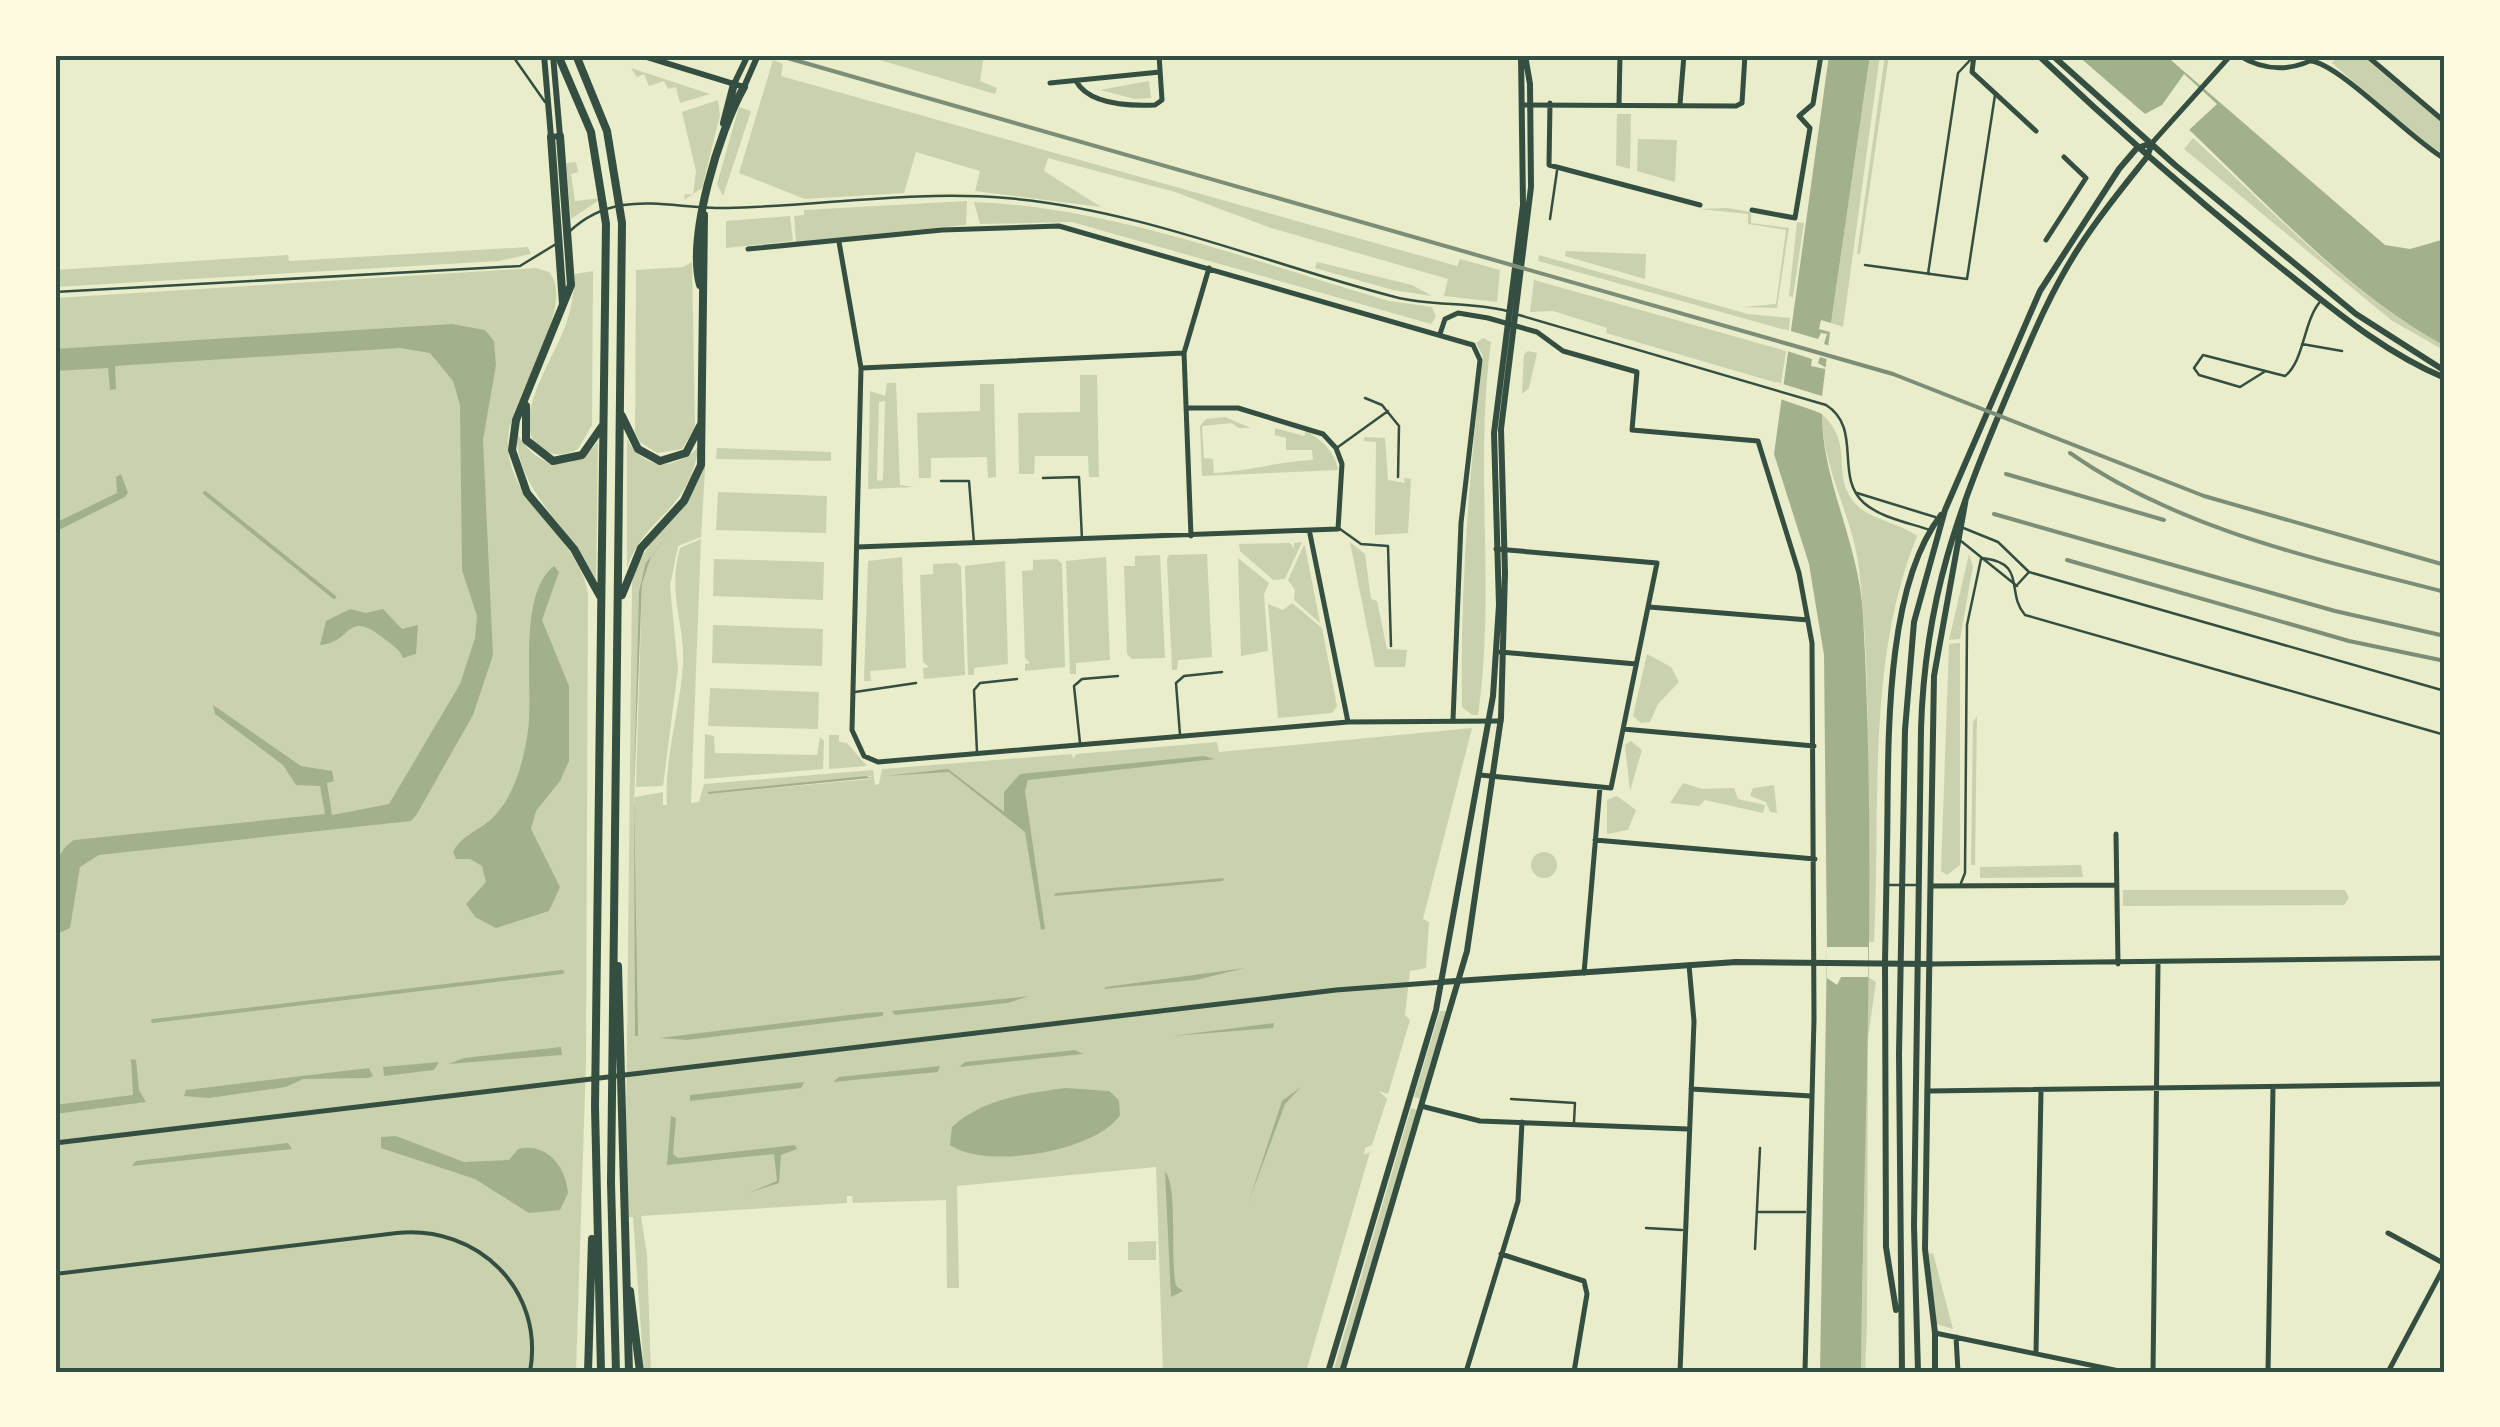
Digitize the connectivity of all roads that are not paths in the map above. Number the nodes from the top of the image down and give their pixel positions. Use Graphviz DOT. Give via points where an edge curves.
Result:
graph roads {
  1 [pos="512,55"];
  2 [pos="544,55"];
  3 [pos="556,55"];
  4 [pos="576,55"];
  5 [pos="640,55"];
  6 [pos="748,55"];
  7 [pos="758,55"];
  8 [pos="1159,55"];
  9 [pos="1523,55"];
  10 [pos="1620,55"];
  11 [pos="1684,55"];
  12 [pos="1745,55"];
  13 [pos="1821,55"];
  14 [pos="2038,55"];
  15 [pos="2052,55"];
  16 [pos="2235,55"];
  17 [pos="2321,55"];
  18 [pos="2366,55"];
  19 [pos="1974,56"];
  20 [pos="2312,61"];
  21 [pos="1160,72"];
  22 [pos="1076,81"];
  23 [pos="1050,83"];
  24 [pos="739,85"];
  25 [pos="1995,93"];
  26 [pos="1550,104"];
  27 [pos="1618,104"];
  28 [pos="1680,104"];
  29 [pos="1526,105"];
  30 [pos="548,106"];
  31 [pos="2445,122"];
  32 [pos="2036,131"];
  33 [pos="556,136"];
  34 [pos="2152,143"];
  35 [pos="2136,148"];
  36 [pos="2064,157"];
  37 [pos="2147,157"];
  38 [pos="2445,159"];
  39 [pos="1558,167"];
  40 [pos="1700,205"];
  41 [pos="1752,210"];
  42 [pos="705,211"];
  43 [pos="1550,219"];
  44 [pos="569,232"];
  45 [pos="560,240"];
  46 [pos="2046,240"];
  47 [pos="839,242"];
  48 [pos="748,249"];
  49 [pos="1866,265"];
  50 [pos="1209,268"];
  51 [pos="1928,274"];
  52 [pos="55,292"];
  53 [pos="2328,292"];
  54 [pos="2322,300"];
  55 [pos="563,308"];
  56 [pos="1440,334"];
  57 [pos="2301,343"];
  58 [pos="2342,351"];
  59 [pos="1184,353"];
  60 [pos="861,368"];
  61 [pos="2264,372"];
  62 [pos="2445,375"];
  63 [pos="528,396"];
  64 [pos="1364,398"];
  65 [pos="1186,408"];
  66 [pos="1388,411"];
  67 [pos="621,413"];
  68 [pos="605,421"];
  69 [pos="701,422"];
  70 [pos="1336,448"];
  71 [pos="1398,477"];
  72 [pos="1043,478"];
  73 [pos="941,481"];
  74 [pos="1855,492"];
  75 [pos="1966,496"];
  76 [pos="1338,528"];
  77 [pos="1310,532"];
  78 [pos="1191,536"];
  79 [pos="1082,541"];
  80 [pos="974,544"];
  81 [pos="1929,546"];
  82 [pos="857,547"];
  83 [pos="1500,549"];
  84 [pos="1981,558"];
  85 [pos="2029,572"];
  86 [pos="2018,586"];
  87 [pos="602,600"];
  88 [pos="619,604"];
  89 [pos="1649,607"];
  90 [pos="1808,620"];
  91 [pos="1391,646"];
  92 [pos="1500,652"];
  93 [pos="1636,664"];
  94 [pos="1222,672"];
  95 [pos="1118,676"];
  96 [pos="1017,679"];
  97 [pos="916,683"];
  98 [pos="2445,691"];
  99 [pos="853,692"];
  100 [pos="1453,720"];
  101 [pos="1489,721"];
  102 [pos="1500,721"];
  103 [pos="1348,722"];
  104 [pos="1623,729"];
  105 [pos="1180,736"];
  106 [pos="2445,736"];
  107 [pos="1080,745"];
  108 [pos="1814,746"];
  109 [pos="978,754"];
  110 [pos="1480,775"];
  111 [pos="1495,778"];
  112 [pos="1600,787"];
  113 [pos="2116,834"];
  114 [pos="1595,840"];
  115 [pos="1816,859"];
  116 [pos="1961,883"];
  117 [pos="1886,885"];
  118 [pos="2117,885"];
  119 [pos="1931,886"];
  120 [pos="614,906"];
  121 [pos="2445,958"];
  122 [pos="1813,961"];
  123 [pos="1884,963"];
  124 [pos="1931,964"];
  125 [pos="2118,964"];
  126 [pos="2158,964"];
  127 [pos="1689,965"];
  128 [pos="1584,972"];
  129 [pos="1459,980"];
  130 [pos="1442,982"];
  131 [pos="2445,1084"];
  132 [pos="2273,1087"];
  133 [pos="1691,1088"];
  134 [pos="2156,1089"];
  135 [pos="1929,1091"];
  136 [pos="2041,1091"];
  137 [pos="1811,1096"];
  138 [pos="1510,1099"];
  139 [pos="1421,1106"];
  140 [pos="1522,1122"];
  141 [pos="1574,1124"];
  142 [pos="1688,1129"];
  143 [pos="55,1143"];
  144 [pos="1760,1148"];
  145 [pos="595,1205"];
  146 [pos="1757,1212"];
  147 [pos="1808,1212"];
  148 [pos="1646,1228"];
  149 [pos="1684,1230"];
  150 [pos="2388,1233"];
  151 [pos="1755,1249"];
  152 [pos="1501,1254"];
  153 [pos="2445,1264"];
  154 [pos="625,1267"];
  155 [pos="55,1274"];
  156 [pos="1934,1333"];
  157 [pos="1900,1334"];
  158 [pos="1956,1337"];
  159 [pos="2036,1353"];
  160 [pos="2079,1362"];
  161 [pos="530,1372"];
  162 [pos="588,1372"];
  163 [pos="601,1372"];
  164 [pos="616,1372"];
  165 [pos="629,1372"];
  166 [pos="640,1372"];
  167 [pos="1328,1372"];
  168 [pos="1342,1372"];
  169 [pos="1466,1372"];
  170 [pos="1574,1372"];
  171 [pos="1680,1372"];
  172 [pos="1805,1372"];
  173 [pos="1902,1372"];
  174 [pos="1918,1372"];
  175 [pos="1935,1372"];
  176 [pos="1958,1372"];
  177 [pos="2079,1372"];
  178 [pos="2124,1372"];
  179 [pos="2153,1372"];
  180 [pos="2268,1372"];
  181 [pos="2388,1372"];
  1 -- 30 [label="lane"];
  2 -- 30 [label="main road"];
  3 -- 33 [label="main road"];
  3 -- 68 [label="highway" via="596,155 605,210"];
  4 -- 67 [label="highway" via="616,167"];
  5 -- 24 [label="main road"];
  6 -- 24 [label="main road"];
  7 -- 24 [label="main road"];
  8 -- 21 [label="street"];
  9 -- 29 [label="main road"];
  10 -- 27 [label="street"];
  11 -- 28 [label="street"];
  12 -- 28 [label="street" via="1742,103"];
  13 -- 41 [label="street" via="1813,104 1799,116 1810,128 1795,218"];
  14 -- 35 [label="main road"];
  15 -- 34 [label="main road"];
  16 -- 20 [label="street" via="2274,68"];
  16 -- 34 [label="street"];
  17 -- 20 [label="street"];
  18 -- 31 [label="street"];
  19 -- 25 [label="street" via="1972,72"];
  19 -- 51 [label="lane" via="1958,72"];
  20 -- 38 [label="street" via="2329,66"];
  21 -- 22 [label="street"];
  21 -- 22 [label="street" via="1162,100 1154,105 1109,101"];
  22 -- 23 [label="street"];
  24 -- 42 [label="highway" via="724,108"];
  25 -- 32 [label="street"];
  25 -- 51 [label="lane" via="1967,280"];
  26 -- 27 [label="street"];
  26 -- 29 [label="street"];
  26 -- 39 [label="street" via="1549,164"];
  27 -- 28 [label="street"];
  29 -- 83 [label="main road" via="1530,206 1501,429"];
  30 -- 33 [label="main road"];
  33 -- 44 [label="highway"];
  33 -- 45 [label="highway"];
  34 -- 35 [label="main road"];
  34 -- 37 [label="main road"];
  34 -- 53 [label="main road"];
  35 -- 37 [label="main road"];
  35 -- 81 [label="main road" via="2082,223 2015,343"];
  36 -- 46 [label="street" via="2086,178"];
  37 -- 54 [label="main road"];
  37 -- 75 [label="main road" via="2091,230 2038,322"];
  39 -- 40 [label="street"];
  39 -- 43 [label="lane"];
  42 -- 44 [label="lane" via="614,204"];
  42 -- 69 [label="highway" via="696,268 702,290"];
  42 -- 74 [label="lane" via="945,196 1049,203 1405,299 1491,306 1824,404 1845,426"];
  44 -- 45 [label="lane"];
  44 -- 55 [label="highway" via="572,285"];
  45 -- 52 [label="lane" via="520,266"];
  45 -- 55 [label="highway"];
  47 -- 48 [label="street"];
  47 -- 50 [label="street" via="1059,226"];
  47 -- 60 [label="street"];
  49 -- 51 [label="lane"];
  50 -- 56 [label="street"];
  50 -- 59 [label="street"];
  53 -- 54 [label="lane"];
  53 -- 62 [label="main road"];
  54 -- 57 [label="lane"];
  54 -- 62 [label="main road" via="2380,344"];
  55 -- 63 [label="highway"];
  56 -- 90 [label="street" via="1450,314 1533,330 1564,352 1637,372 1632,430 1758,441"];
  56 -- 100 [label="street" via="1469,344 1480,357 1461,523"];
  57 -- 58 [label="lane"];
  57 -- 61 [label="lane" via="2289,374"];
  59 -- 60 [label="street"];
  59 -- 65 [label="street"];
  60 -- 82 [label="street"];
  61 -- 61 [label="lane" via="2203,355 2194,368 2240,386"];
  63 -- 68 [label="highway" via="526,440 548,459 582,455"];
  63 -- 87 [label="highway" via="513,430 519,477 574,549"];
  64 -- 66 [label="lane"];
  65 -- 70 [label="street" via="1246,410 1312,428"];
  65 -- 78 [label="street"];
  66 -- 70 [label="lane"];
  66 -- 71 [label="lane" via="1399,426"];
  67 -- 69 [label="highway" via="638,449 660,461 690,450"];
  67 -- 88 [label="highway"];
  68 -- 87 [label="highway"];
  69 -- 88 [label="highway" via="695,482 641,548"];
  70 -- 76 [label="street" via="1342,464"];
  72 -- 79 [label="lane" via="1078,476"];
  73 -- 80 [label="lane" via="969,480"];
  74 -- 84 [label="lane" via="1875,510 1972,545"];
  74 -- 85 [label="lane" via="1988,536"];
  75 -- 119 [label="main road" via="1934,676"];
  75 -- 174 [label="main road" via="1945,552 1922,668"];
  76 -- 77 [label="street"];
  76 -- 91 [label="lane" via="1360,544 1388,546"];
  77 -- 78 [label="street"];
  77 -- 103 [label="street"];
  78 -- 79 [label="street"];
  79 -- 80 [label="street"];
  80 -- 82 [label="street"];
  81 -- 117 [label="main road" via="1896,654"];
  81 -- 157 [label="main road" via="1909,659 1904,789"];
  82 -- 99 [label="street"];
  83 -- 89 [label="street" via="1657,563"];
  83 -- 92 [label="main road"];
  84 -- 86 [label="lane"];
  84 -- 86 [label="lane" via="2010,569"];
  84 -- 116 [label="lane" via="1967,624"];
  85 -- 86 [label="lane"];
  85 -- 98 [label="lane"];
  86 -- 106 [label="lane" via="2016,601 2025,615"];
  87 -- 145 [label="highway"];
  88 -- 120 [label="highway"];
  89 -- 90 [label="street"];
  89 -- 93 [label="street"];
  90 -- 108 [label="street"];
  92 -- 93 [label="street"];
  92 -- 101 [label="main road"];
  92 -- 102 [label="main road"];
  93 -- 104 [label="street"];
  94 -- 105 [label="lane" via="1176,682"];
  95 -- 107 [label="lane" via="1082,679 1074,686"];
  96 -- 109 [label="lane" via="980,683 974,690"];
  97 -- 99 [label="lane"];
  99 -- 109 [label="street" via="852,730 864,756 878,762"];
  100 -- 101 [label="street"];
  100 -- 103 [label="street"];
  101 -- 102 [label="street"];
  101 -- 110 [label="main road"];
  102 -- 111 [label="main road"];
  103 -- 105 [label="street"];
  104 -- 108 [label="street"];
  104 -- 112 [label="street" via="1611,788"];
  105 -- 107 [label="street"];
  107 -- 109 [label="street"];
  108 -- 115 [label="street"];
  110 -- 111 [label="street"];
  110 -- 130 [label="main road"];
  111 -- 112 [label="street"];
  111 -- 129 [label="main road"];
  112 -- 114 [label="street"];
  113 -- 118 [label="street"];
  114 -- 115 [label="street"];
  114 -- 128 [label="street"];
  115 -- 122 [label="street"];
  116 -- 118 [label="street"];
  116 -- 119 [label="street"];
  117 -- 119 [label="lane"];
  117 -- 123 [label="main road"];
  118 -- 125 [label="street"];
  119 -- 124 [label="main road"];
  120 -- 154 [label="highway" via="624,1047"];
  120 -- 164 [label="highway"];
  121 -- 126 [label="street"];
  122 -- 123 [label="main road"];
  122 -- 127 [label="main road"];
  122 -- 137 [label="street"];
  123 -- 124 [label="main road"];
  123 -- 157 [label="main road" via="1886,1247"];
  124 -- 125 [label="street"];
  124 -- 135 [label="main road"];
  125 -- 126 [label="street"];
  126 -- 134 [label="street"];
  127 -- 128 [label="main road"];
  127 -- 133 [label="street"];
  128 -- 129 [label="main road"];
  129 -- 130 [label="main road"];
  129 -- 139 [label="main road"];
  130 -- 143 [label="street"];
  130 -- 167 [label="main road"];
  131 -- 132 [label="street"];
  132 -- 134 [label="street"];
  132 -- 180 [label="street"];
  133 -- 137 [label="street"];
  133 -- 142 [label="street"];
  134 -- 136 [label="street"];
  134 -- 179 [label="street"];
  135 -- 136 [label="street"];
  135 -- 156 [label="main road" via="1926,1249"];
  136 -- 159 [label="street"];
  137 -- 147 [label="street"];
  138 -- 141 [label="lane" via="1575,1103"];
  139 -- 140 [label="street" via="1480,1121"];
  139 -- 168 [label="main road"];
  140 -- 141 [label="street"];
  140 -- 152 [label="street" via="1518,1200"];
  141 -- 142 [label="street"];
  142 -- 149 [label="street"];
  144 -- 146 [label="lane"];
  145 -- 162 [label="highway"];
  145 -- 163 [label="highway"];
  146 -- 147 [label="lane"];
  146 -- 151 [label="lane"];
  147 -- 172 [label="street"];
  148 -- 149 [label="lane"];
  149 -- 171 [label="street"];
  150 -- 153 [label="street"];
  152 -- 169 [label="street"];
  152 -- 170 [label="street" via="1576,1276 1586,1285"];
  153 -- 181 [label="street"];
  154 -- 165 [label="highway"];
  154 -- 166 [label="highway"];
  155 -- 161 [label="street" via="396,1233 438,1234 488,1257 516,1288 530,1327"];
  156 -- 158 [label="street"];
  156 -- 175 [label="main road"];
  157 -- 173 [label="main road"];
  158 -- 159 [label="street"];
  158 -- 176 [label="street"];
  159 -- 160 [label="street"];
  160 -- 177 [label="street"];
  160 -- 178 [label="street"];
}
